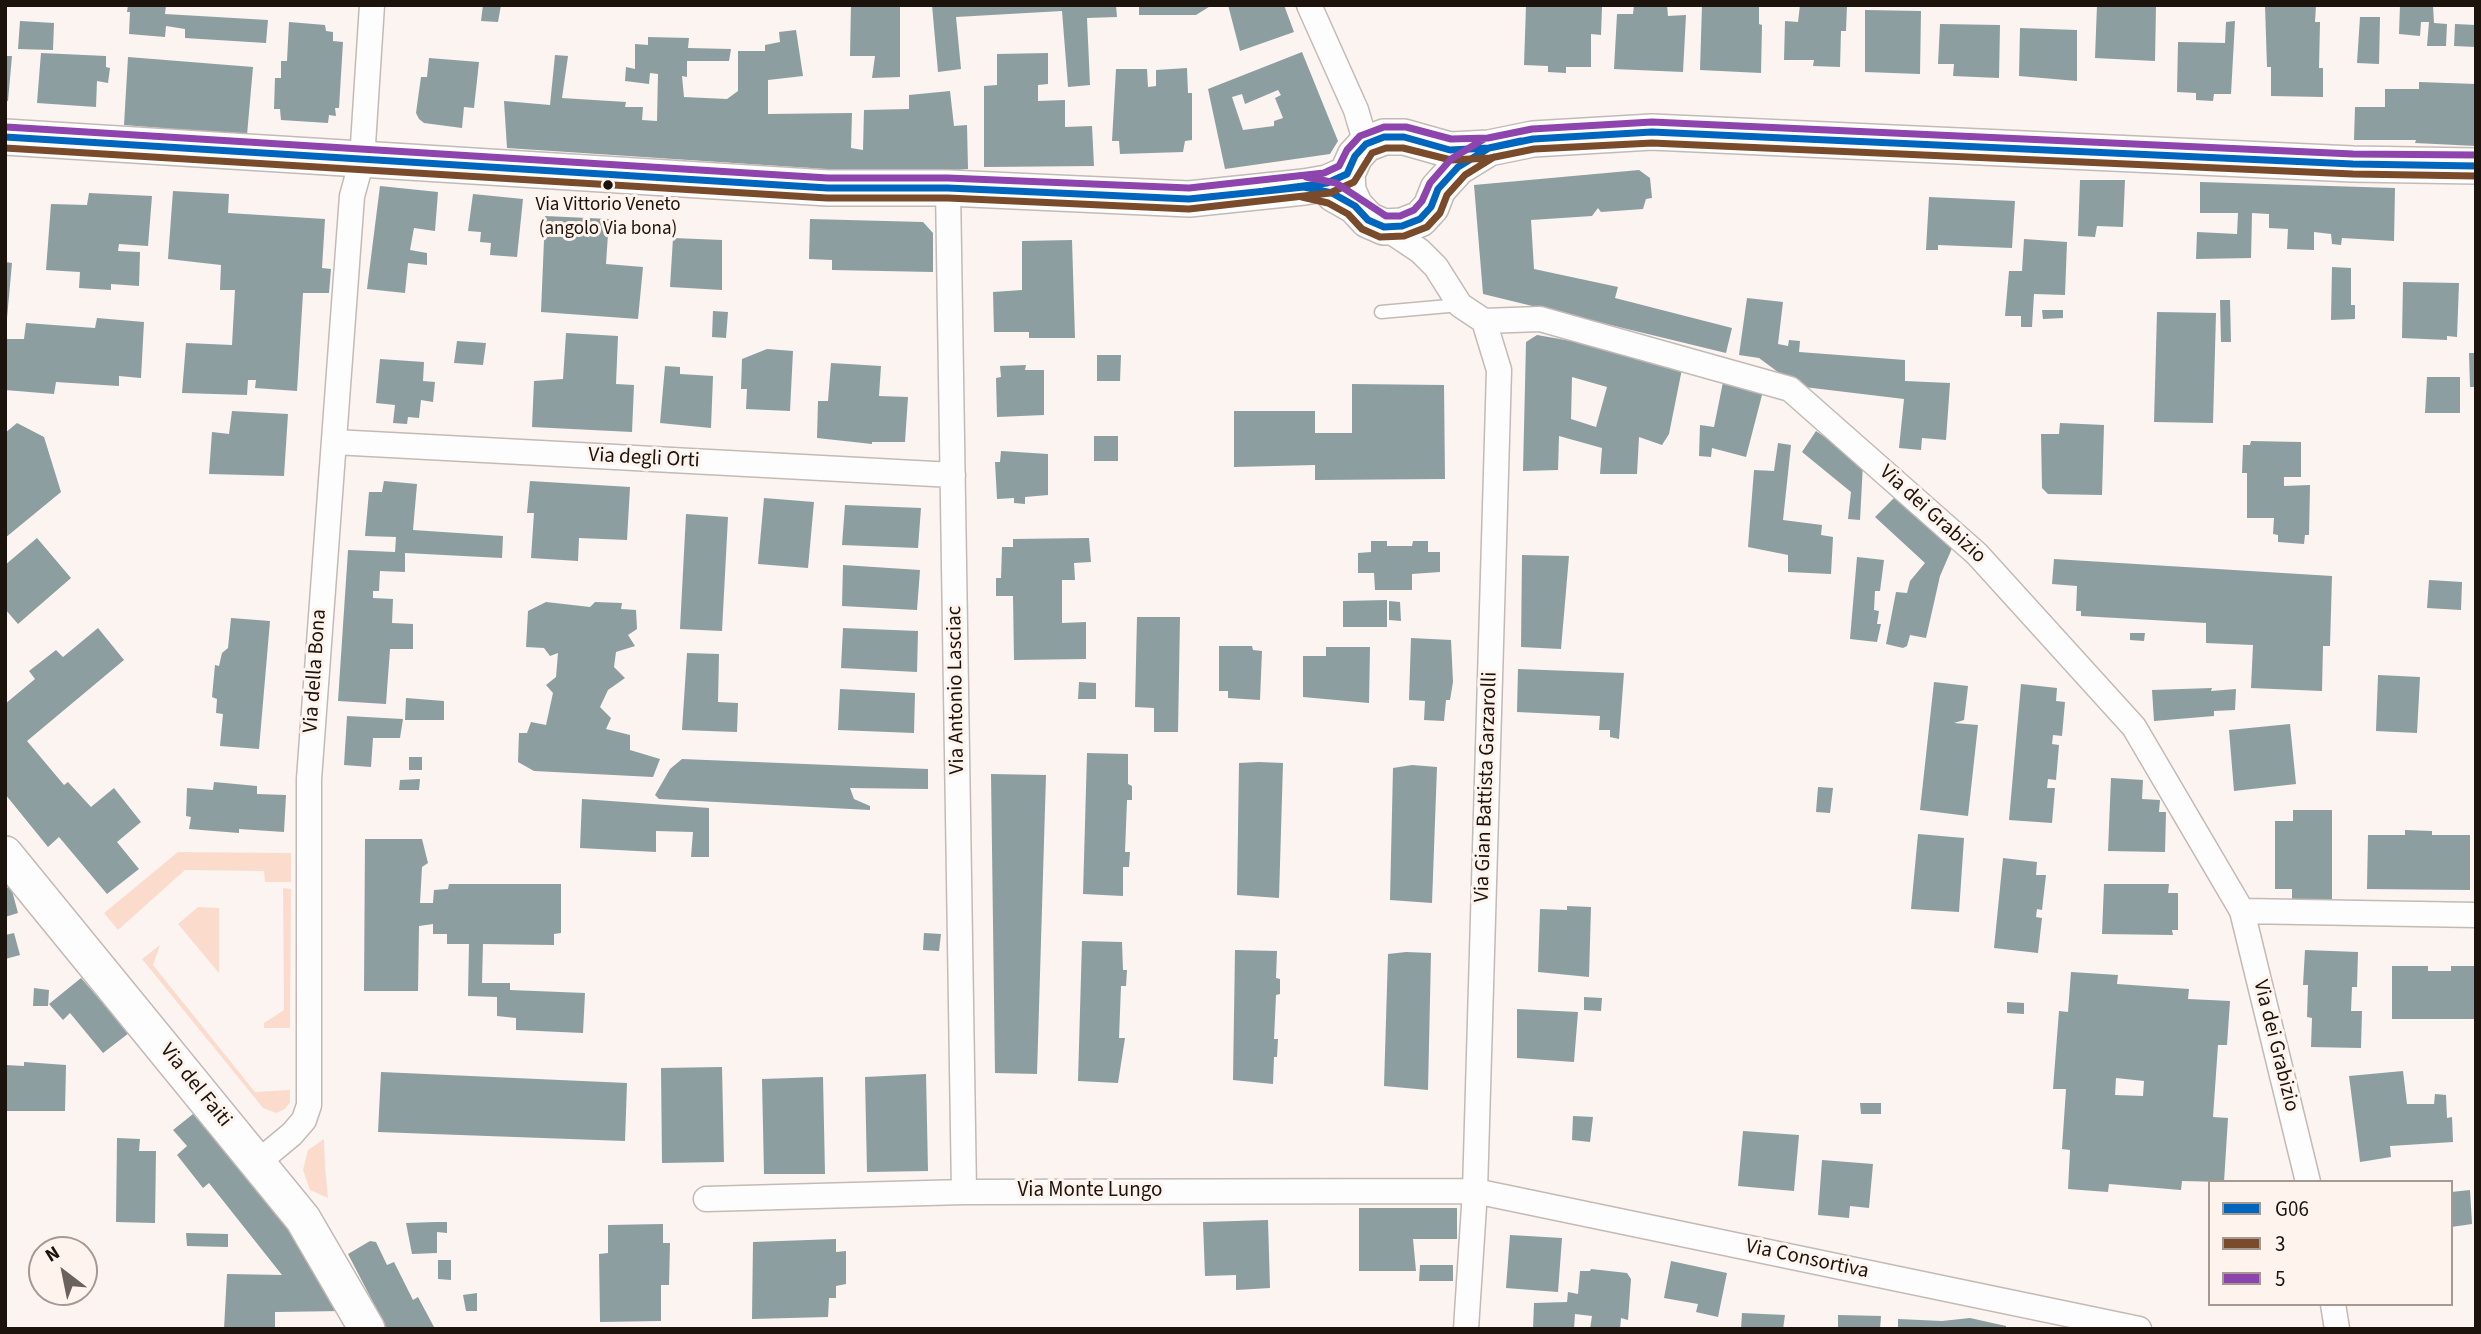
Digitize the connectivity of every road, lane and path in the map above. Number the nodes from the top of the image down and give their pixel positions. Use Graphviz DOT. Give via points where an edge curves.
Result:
graph roads {
  1 [pos="372,5"];
  2 [pos="1309,5"];
  3 [pos="5,138"];
  4 [pos="1375,141"];
  5 [pos="1419,142"];
  6 [pos="1489,148"];
  7 [pos="362,160"];
  8 [pos="2476,166"];
  9 [pos="948,188"];
  10 [pos="1351,190"];
  11 [pos="1435,198"];
  12 [pos="1384,227"];
  13 [pos="1437,267"];
  14 [pos="1460,305"];
  15 [pos="1381,312"];
  16 [pos="1484,321"];
  17 [pos="334,442"];
  18 [pos="954,475"];
  19 [pos="5,855"];
  20 [pos="2242,911"];
  21 [pos="2476,915"];
  22 [pos="257,1163"];
  23 [pos="2308,1180"];
  24 [pos="1475,1191"];
  25 [pos="964,1192"];
  26 [pos="706,1199"];
  27 [pos="2333,1306"];
  28 [pos="367,1329"];
  29 [pos="1466,1329"];
  30 [pos="2140,1329"];
  31 [pos="2337,1329"];
  1 -- 7 [label="street, Via della Bona"];
  2 -- 4 [label="street" via="1356,110"];
  3 -- 7 [label="main road"];
  4 -- 5 [label="main road" via="1404,137"];
  4 -- 10 [label="main road" via="1355,156"];
  5 -- 6 [label="main road" via="1450,150"];
  5 -- 11 [label="main road" via="1433,156"];
  6 -- 8 [label="main road" via="1533,139 1652,132"];
  6 -- 11 [label="main road" via="1458,167"];
  7 -- 9 [label="main road" via="828,188"];
  7 -- 17 [label="street, Via della Bona" via="352,196"];
  9 -- 10 [label="main road" via="1189,199 1327,183"];
  9 -- 18 [label="street, Via Antonio Lasciac"];
  10 -- 12 [label="main road" via="1368,220"];
  11 -- 12 [label="main road" via="1420,219"];
  11 -- 13 [label="street" via="1429,236"];
  12 -- 13 [label="street"];
  13 -- 14 [label="street"];
  14 -- 15 [label="lane"];
  14 -- 16 [label="street"];
  16 -- 20 [label="street, Via dei Grabizio" via="1540,319 1790,389 1977,554 2134,727"];
  16 -- 24 [label="street, Via Gian Battista Garzarolli" via="1499,370"];
  17 -- 18 [label="street, Via degli Orti"];
  17 -- 22 [label="street, Via della Bona" via="309,779 309,1105 304,1121"];
  18 -- 25 [label="street, Via Antonio Lasciac"];
  19 -- 22 [label="main road, Via del Faiti"];
  20 -- 21 [label="street"];
  20 -- 23 [label="street, Via dei Grabizio"];
  22 -- 28 [label="main road, Via del Faiti" via="303,1219"];
  24 -- 25 [label="street, Via Monte Lungo"];
  24 -- 29 [label="street, Via Gian Battista Garzarolli"];
  24 -- 30 [label="street, Via Consortiva"];
  25 -- 26 [label="street, Via Monte Lungo"];
  27 -- 31 [label="street"];
}
